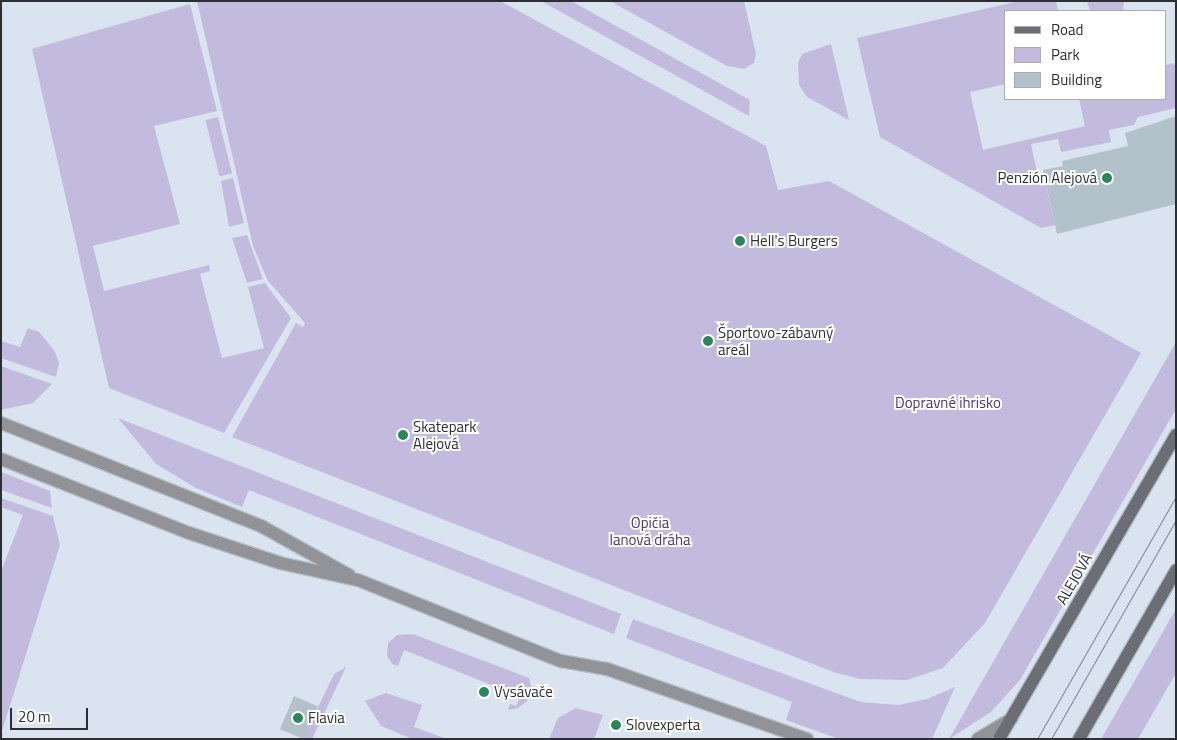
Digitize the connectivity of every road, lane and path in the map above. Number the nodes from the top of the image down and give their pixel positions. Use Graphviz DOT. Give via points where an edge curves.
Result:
graph roads {
  1 [pos="1,422"];
  2 [pos="1176,435"];
  3 [pos="1,459"];
  4 [pos="1176,570"];
  5 [pos="358,580"];
  6 [pos="1011,719"];
  7 [pos="807,739"];
  8 [pos="978,739"];
  9 [pos="999,739"];
  10 [pos="1079,739"];
  1 -- 5 [label="street" via="260,526"];
  2 -- 6 [label="street, ALEJOVÁ"];
  3 -- 5 [label="street" via="249,553"];
  4 -- 10 [label="street"];
  5 -- 7 [label="street" via="561,661 607,668"];
  6 -- 8 [label="street"];
  6 -- 9 [label="street, ALEJOVÁ"];
}
